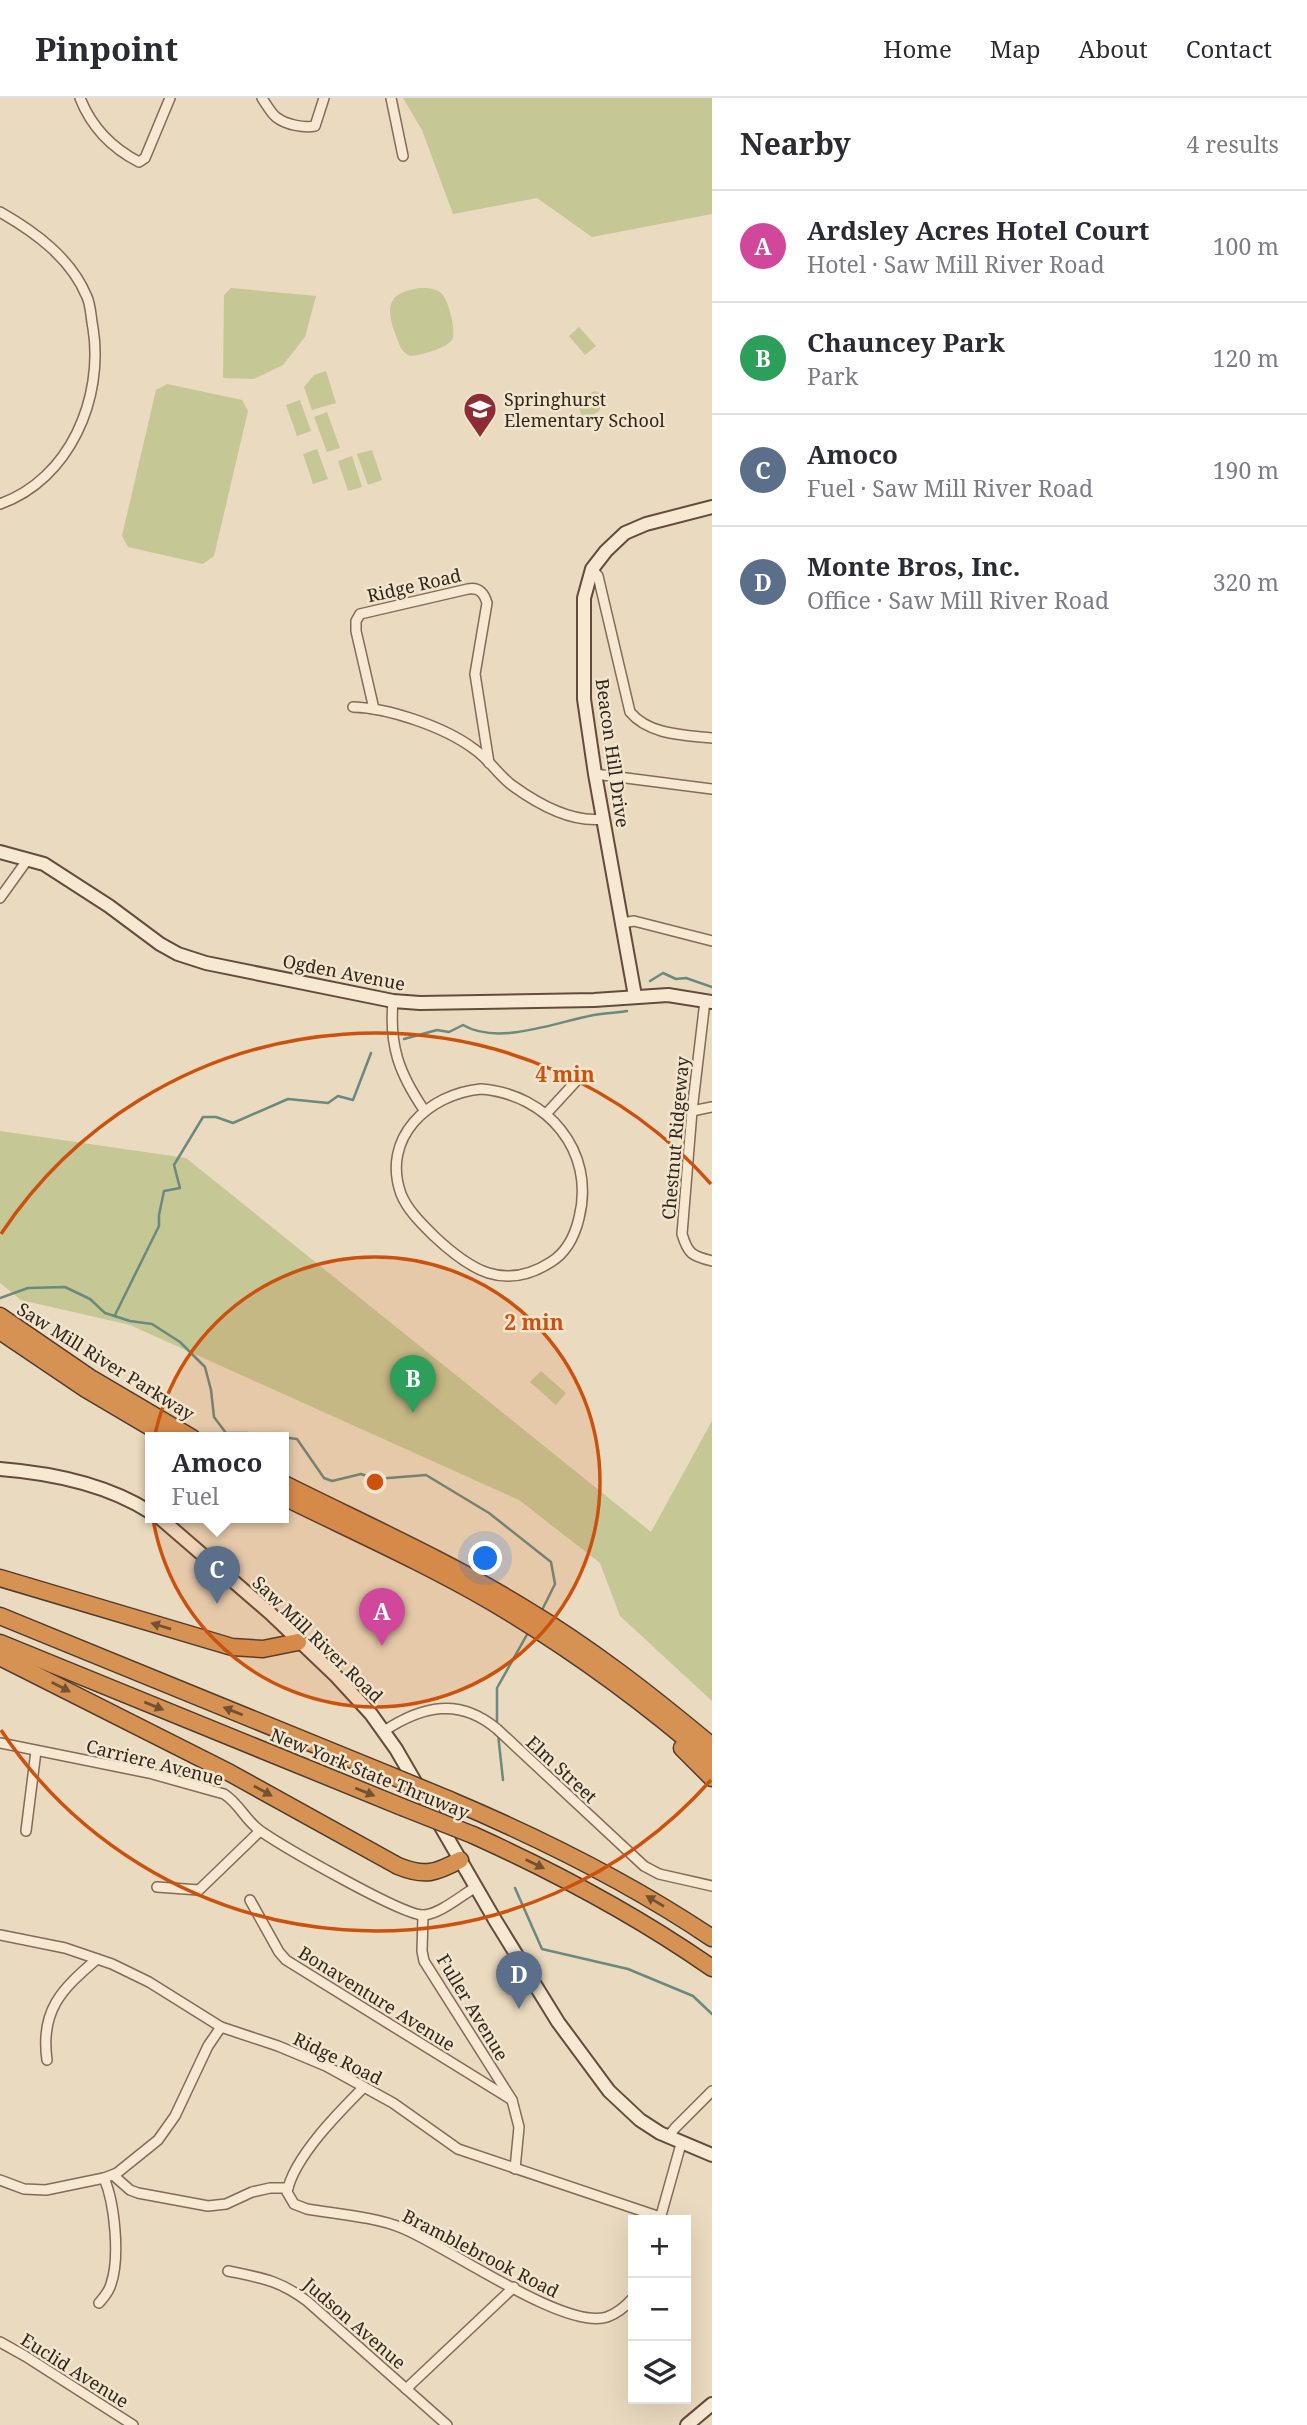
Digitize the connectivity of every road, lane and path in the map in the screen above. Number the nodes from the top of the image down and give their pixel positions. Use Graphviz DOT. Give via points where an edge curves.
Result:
graph roads {
  1 [pos="80,98"];
  2 [pos="170,98"];
  3 [pos="262,98"];
  4 [pos="324,98"];
  5 [pos="391,98"];
  6 [pos="403,156"];
  7 [pos="0,212"];
  8 [pos="0,504"];
  9 [pos="712,508"];
  10 [pos="592,569"];
  11 [pos="353,707"];
  12 [pos="373,709"];
  13 [pos="712,738"];
  14 [pos="489,763"];
  15 [pos="595,774"];
  16 [pos="712,789"];
  17 [pos="603,818"];
  18 [pos="0,852"];
  19 [pos="28,859"];
  20 [pos="0,898"];
  21 [pos="622,923"];
  22 [pos="712,942"];
  23 [pos="635,996"];
  24 [pos="393,1001"];
  25 [pos="709,1001"];
  26 [pos="579,1078"];
  27 [pos="712,1107"];
  28 [pos="424,1110"];
  29 [pos="692,1111"];
  30 [pos="546,1114"];
  31 [pos="712,1261"];
  32 [pos="3,1325"];
  33 [pos="159,1432"];
  34 [pos="182,1432"];
  35 [pos="0,1469"];
  36 [pos="289,1486"];
  37 [pos="289,1499"];
  38 [pos="145,1509"];
  39 [pos="166,1523"];
  40 [pos="0,1578"];
  41 [pos="524,1614"];
  42 [pos="0,1616"];
  43 [pos="549,1630"];
  44 [pos="298,1642"];
  45 [pos="0,1643"];
  46 [pos="0,1657"];
  47 [pos="617,1685"];
  48 [pos="384,1731"];
  49 [pos="0,1743"];
  50 [pos="712,1746"];
  51 [pos="36,1751"];
  52 [pos="712,1761"];
  53 [pos="712,1778"];
  54 [pos="26,1831"];
  55 [pos="260,1831"];
  56 [pos="460,1860"];
  57 [pos="712,1886"];
  58 [pos="157,1887"];
  59 [pos="476,1887"];
  60 [pos="250,1900"];
  61 [pos="423,1915"];
  62 [pos="0,1935"];
  63 [pos="712,1938"];
  64 [pos="97,1959"];
  65 [pos="712,1968"];
  66 [pos="221,2027"];
  67 [pos="47,2060"];
  68 [pos="364,2087"];
  69 [pos="712,2091"];
  70 [pos="512,2100"];
  71 [pos="668,2137"];
  72 [pos="681,2144"];
  73 [pos="712,2155"];
  74 [pos="515,2169"];
  75 [pos="108,2176"];
  76 [pos="0,2180"];
  77 [pos="288,2188"];
  78 [pos="651,2215"];
  79 [pos="661,2215"];
  80 [pos="228,2271"];
  81 [pos="514,2287"];
  82 [pos="99,2303"];
  83 [pos="628,2304"];
  84 [pos="0,2342"];
  85 [pos="406,2389"];
  86 [pos="712,2404"];
  87 [pos="134,2425"];
  88 [pos="447,2425"];
  89 [pos="687,2425"];
  1 -- 2 [label="street" via="103,135 139,162 145,158"];
  3 -- 4 [label="street" via="276,117 308,127 315,126"];
  5 -- 6 [label="street"];
  7 -- 8 [label="street" via="23,225 68,265 88,298 95,343 95,373 74,442 35,485"];
  9 -- 10 [label="street, Beacon Hill Drive" via="632,528"];
  10 -- 13 [label="street" via="598,576 630,712 653,729"];
  10 -- 15 [label="street, Beacon Hill Drive" via="584,598 584,699"];
  11 -- 12 [label="street"];
  12 -- 14 [label="street" via="446,732"];
  12 -- 14 [label="street, Ridge Road" via="356,631 360,614 479,590 487,603 475,674"];
  14 -- 17 [label="street" via="512,786 553,809 587,821"];
  15 -- 16 [label="street"];
  15 -- 17 [label="street, Beacon Hill Drive"];
  17 -- 21 [label="street, Beacon Hill Drive"];
  18 -- 19 [label="street, Ogden Avenue"];
  19 -- 20 [label="street"];
  19 -- 24 [label="street, Ogden Avenue" via="44,864 178,954"];
  21 -- 22 [label="street" via="634,921"];
  21 -- 23 [label="street, Beacon Hill Drive"];
  23 -- 24 [label="street, Ogden Avenue"];
  23 -- 25 [label="street, Ogden Avenue"];
  24 -- 28 [label="street" via="393,1046 408,1087"];
  25 -- 29 [label="street, Chestnut Ridgeway"];
  26 -- 30 [label="street"];
  27 -- 29 [label="street"];
  28 -- 30 [label="street" via="457,1093 481,1089 520,1097"];
  28 -- 30 [label="street" via="399,1151 397,1174 403,1198 450,1251 486,1273 512,1277 545,1266 560,1255 581,1210 583,1185 578,1161"];
  29 -- 31 [label="street, Chestnut Ridgeway" via="682,1234 687,1250"];
  32 -- 33 [label="highway, Saw Mill River Parkway" via="86,1389"];
  32 -- 34 [label="highway, Saw Mill River Parkway"];
  35 -- 38 [label="street" via="90,1485"];
  36 -- 41 [label="highway" via="457,1570"];
  37 -- 41 [label="highway"];
  39 -- 44 [label="street, Saw Mill River Road"];
  44 -- 40 [label="highway, one-way" via="263,1649 232,1647"];
  41 -- 43 [label="highway"];
  63 -- 42 [label="highway, New York State Thruway, one-way, bridge" via="543,1841"];
  43 -- 47 [label="highway"];
  43 -- 50 [label="highway" via="623,1675"];
  44 -- 48 [label="street, Saw Mill River Road"];
  45 -- 65 [label="highway, New York State Thruway, one-way, bridge" via="473,1835 594,1894"];
  46 -- 56 [label="highway, one-way" via="230,1773 398,1866 434,1872"];
  47 -- 52 [label="highway"];
  47 -- 53 [label="highway"];
  48 -- 56 [label="street, Saw Mill River Road"];
  48 -- 57 [label="street, Elm Street" via="404,1717 428,1709 455,1710 482,1719 648,1868"];
  49 -- 51 [label="street, Carriere Avenue"];
  51 -- 54 [label="street"];
  51 -- 55 [label="street, Carriere Avenue" via="149,1773 224,1794"];
  55 -- 58 [label="street" via="199,1890"];
  55 -- 61 [label="street, Carriere Avenue" via="373,1895"];
  56 -- 59 [label="street, Saw Mill River Road"];
  59 -- 61 [label="street"];
  59 -- 71 [label="street, Saw Mill River Road" via="558,2022 600,2079 632,2114"];
  60 -- 70 [label="street, Bonaventure Avenue" via="286,1960"];
  61 -- 70 [label="street, Fuller Avenue" via="424,1961"];
  62 -- 64 [label="street, Ridge Road"];
  64 -- 66 [label="street, Ridge Road" via="149,1982"];
  64 -- 67 [label="street" via="65,1986 50,2011 44,2040"];
  66 -- 68 [label="street, Ridge Road" via="326,2066"];
  66 -- 75 [label="street" via="158,2140"];
  68 -- 74 [label="street, Ridge Road" via="458,2149"];
  68 -- 77 [label="street" via="327,2124"];
  69 -- 71 [label="street"];
  70 -- 74 [label="street, Fuller Avenue" via="519,2127"];
  71 -- 72 [label="street, Saw Mill River Road"];
  72 -- 73 [label="street, Saw Mill River Road"];
  72 -- 79 [label="street"];
  74 -- 78 [label="street, Ridge Road"];
  75 -- 76 [label="street" via="46,2190 24,2189"];
  75 -- 77 [label="street" via="138,2193 208,2206 226,2204 252,2192"];
  75 -- 82 [label="street" via="116,2260 110,2288"];
  77 -- 81 [label="street, Bramblebrook Road" via="294,2204 400,2227"];
  80 -- 85 [label="street, Judson Avenue" via="286,2286"];
  81 -- 83 [label="street, Bramblebrook Road" via="568,2313 597,2318"];
  81 -- 85 [label="street"];
  84 -- 87 [label="street, Euclid Avenue"];
  85 -- 88 [label="street, Judson Avenue"];
  86 -- 89 [label="street"];
}
